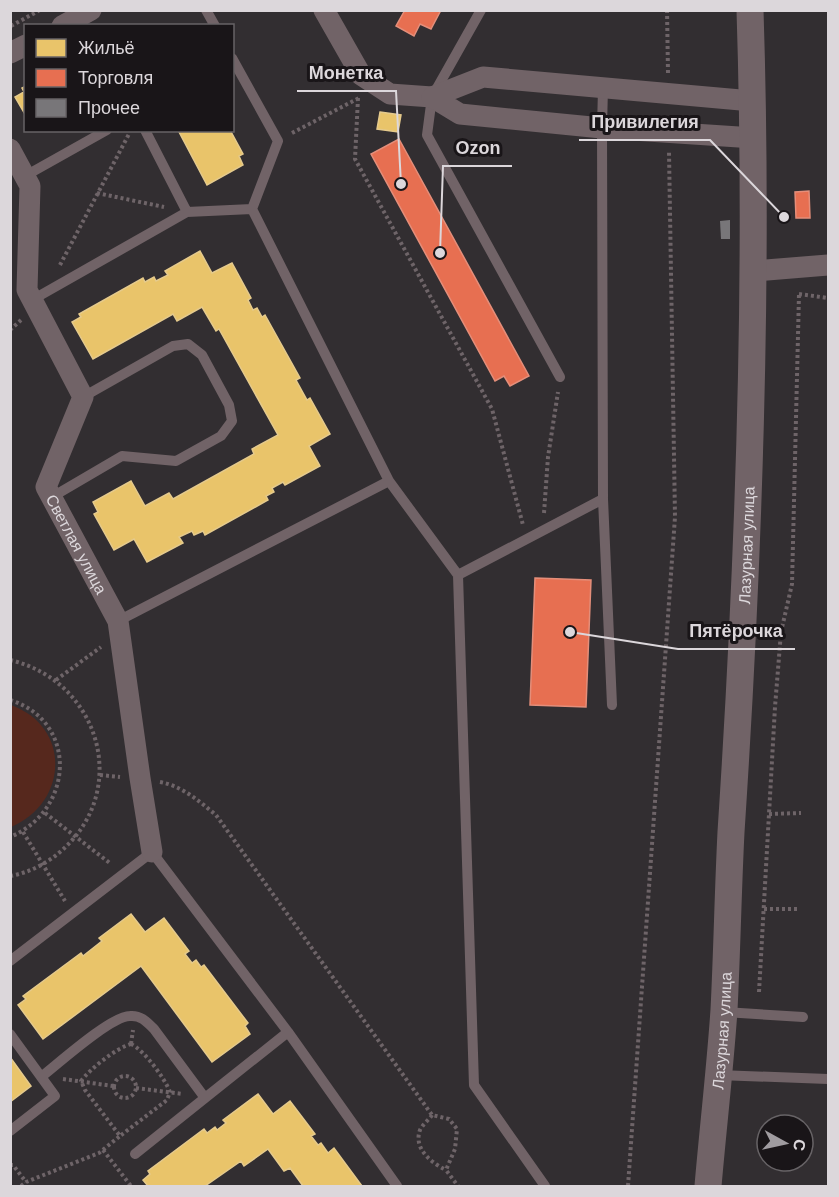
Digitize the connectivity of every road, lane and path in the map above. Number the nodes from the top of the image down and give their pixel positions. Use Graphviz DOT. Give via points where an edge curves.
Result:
graph roads {
  1 [pos="40,10"];
  2 [pos="91,10"];
  3 [pos="207,10"];
  4 [pos="324,10"];
  5 [pos="481,10"];
  6 [pos="668,10"];
  7 [pos="750,10"];
  8 [pos="34,12"];
  9 [pos="66,24"];
  10 [pos="214,24"];
  11 [pos="10,26"];
  12 [pos="24,46"];
  13 [pos="10,53"];
  14 [pos="234,62"];
  15 [pos="353,88"];
  16 [pos="603,88"];
  17 [pos="668,93"];
  18 [pos="432,97"];
  19 [pos="358,98"];
  20 [pos="752,101"];
  21 [pos="602,128"];
  22 [pos="103,132"];
  23 [pos="130,132"];
  24 [pos="146,132"];
  25 [pos="669,133"];
  26 [pos="754,138"];
  27 [pos="278,141"];
  28 [pos="10,149"];
  29 [pos="25,176"];
  30 [pos="97,193"];
  31 [pos="252,209"];
  32 [pos="187,212"];
  33 [pos="828,265"];
  34 [pos="754,271"];
  35 [pos="799,294"];
  36 [pos="38,296"];
  37 [pos="560,377"];
  38 [pos="83,397"];
  39 [pos="390,481"];
  40 [pos="52,497"];
  41 [pos="603,499"];
  42 [pos="542,531"];
  43 [pos="527,540"];
  44 [pos="458,575"];
  45 [pos="119,627"];
  46 [pos="10,660"];
  47 [pos="56,680"];
  48 [pos="10,700"];
  49 [pos="612,705"];
  50 [pos="100,775"];
  51 [pos="140,778"];
  52 [pos="45,813"];
  53 [pos="801,813"];
  54 [pos="769,814"];
  55 [pos="23,832"];
  56 [pos="10,837"];
  57 [pos="75,837"];
  58 [pos="152,852"];
  59 [pos="42,864"];
  60 [pos="124,873"];
  61 [pos="10,876"];
  62 [pos="764,909"];
  63 [pos="798,909"];
  64 [pos="72,912"];
  65 [pos="10,961"];
  66 [pos="759,992"];
  67 [pos="723,1012"];
  68 [pos="803,1017"];
  69 [pos="288,1032"];
  70 [pos="10,1034"];
  71 [pos="718,1075"];
  72 [pos="41,1077"];
  73 [pos="828,1079"];
  74 [pos="81,1081"];
  75 [pos="113,1086"];
  76 [pos="136,1088"];
  77 [pos="170,1092"];
  78 [pos="205,1098"];
  79 [pos="432,1115"];
  80 [pos="10,1131"];
  81 [pos="120,1137"];
  82 [pos="103,1150"];
  83 [pos="135,1154"];
  84 [pos="11,1163"];
  85 [pos="446,1170"];
  86 [pos="26,1182"];
  87 [pos="21,1186"];
  88 [pos="131,1186"];
  89 [pos="397,1186"];
  90 [pos="458,1186"];
  91 [pos="543,1186"];
  92 [pos="628,1186"];
  93 [pos="708,1186"];
  1 -- 8 [label="path"];
  2 -- 9 [label="street"];
  3 -- 10 [label="lane"];
  4 -- 18 [label="street" via="361,75 390,94"];
  5 -- 18 [label="lane"];
  6 -- 17 [label="path"];
  7 -- 20 [label="street, Лазурная улица"];
  8 -- 11 [label="path"];
  12 -- 13 [label="street"];
  14 -- 27 [label="lane"];
  15 -- 19 [label="path"];
  16 -- 17 [label="street"];
  16 -- 18 [label="street" via="483,77"];
  16 -- 21 [label="lane"];
  17 -- 20 [label="street"];
  18 -- 21 [label="street" via="460,114"];
  18 -- 37 [label="lane" via="427,135"];
  19 -- 27 [label="path"];
  19 -- 43 [label="path" via="355,159 492,408"];
  20 -- 26 [label="street, Лазурная улица"];
  21 -- 25 [label="street"];
  21 -- 41 [label="lane"];
  22 -- 29 [label="lane"];
  23 -- 30 [label="path"];
  24 -- 32 [label="lane"];
  25 -- 26 [label="street"];
  25 -- 92 [label="path" via="675,518"];
  26 -- 34 [label="street, Лазурная улица"];
  27 -- 31 [label="lane"];
  28 -- 29 [label="street"];
  29 -- 36 [label="street" via="30,186 27,290"];
  30 -- 32 [label="path"];
  30 -- 36 [label="path"];
  31 -- 32 [label="lane"];
  31 -- 39 [label="lane"];
  32 -- 36 [label="lane"];
  33 -- 34 [label="street"];
  34 -- 67 [label="street, Лазурная улица" via="750,495"];
  35 -- 54 [label="path" via="792,584 781,632"];
  36 -- 38 [label="street"];
  37 -- 42 [label="path"];
  38 -- 40 [label="street, Светлая улица" via="46,487"];
  38 -- 40 [label="lane" via="173,346 188,344 202,355 230,405 232,421 221,436 176,461 122,456"];
  39 -- 44 [label="lane"];
  39 -- 45 [label="lane"];
  40 -- 45 [label="street, Светлая улица"];
  41 -- 42 [label="lane"];
  41 -- 49 [label="lane"];
  42 -- 43 [label="lane"];
  43 -- 44 [label="lane"];
  44 -- 91 [label="lane" via="474,1085"];
  45 -- 47 [label="path"];
  45 -- 51 [label="street, Светлая улица"];
  46 -- 47 [label="path" via="43,671"];
  47 -- 50 [label="path" via="86,714 96,743"];
  48 -- 52 [label="path" via="37,716 58,751 60,778"];
  50 -- 51 [label="path"];
  50 -- 57 [label="path" via="90,813"];
  51 -- 58 [label="street, Светлая улица"];
  51 -- 79 [label="path" via="173,784 216,815"];
  52 -- 55 [label="path"];
  52 -- 57 [label="path"];
  53 -- 54 [label="path"];
  54 -- 62 [label="path"];
  55 -- 56 [label="path"];
  55 -- 59 [label="path"];
  57 -- 59 [label="path"];
  57 -- 60 [label="path"];
  58 -- 60 [label="lane"];
  58 -- 69 [label="lane"];
  59 -- 61 [label="path"];
  59 -- 64 [label="path"];
  60 -- 64 [label="lane"];
  62 -- 63 [label="path"];
  62 -- 66 [label="path"];
  64 -- 65 [label="lane"];
  67 -- 68 [label="lane"];
  67 -- 71 [label="street, Лазурная улица"];
  69 -- 78 [label="lane"];
  69 -- 89 [label="lane"];
  70 -- 72 [label="lane"];
  71 -- 73 [label="lane"];
  71 -- 93 [label="street, Лазурная улица"];
  72 -- 74 [label="path"];
  72 -- 78 [label="lane" via="115,1019 130,1016 144,1019 154,1029"];
  72 -- 80 [label="lane" via="55,1096"];
  74 -- 75 [label="path"];
  74 -- 77 [label="path" via="120,1048 131,1044"];
  74 -- 81 [label="path"];
  75 -- 76 [label="path" via="126,1076 132,1078"];
  75 -- 76 [label="path" via="123,1098 134,1094"];
  76 -- 77 [label="path"];
  77 -- 78 [label="path"];
  77 -- 81 [label="path" via="167,1100"];
  78 -- 83 [label="lane"];
  79 -- 85 [label="path" via="420,1131 420,1147 431,1163"];
  79 -- 85 [label="path" via="449,1119 457,1129 455,1149"];
  81 -- 82 [label="path"];
  82 -- 86 [label="path"];
  82 -- 88 [label="path"];
  84 -- 86 [label="path"];
  85 -- 90 [label="path"];
  86 -- 87 [label="path"];
}
